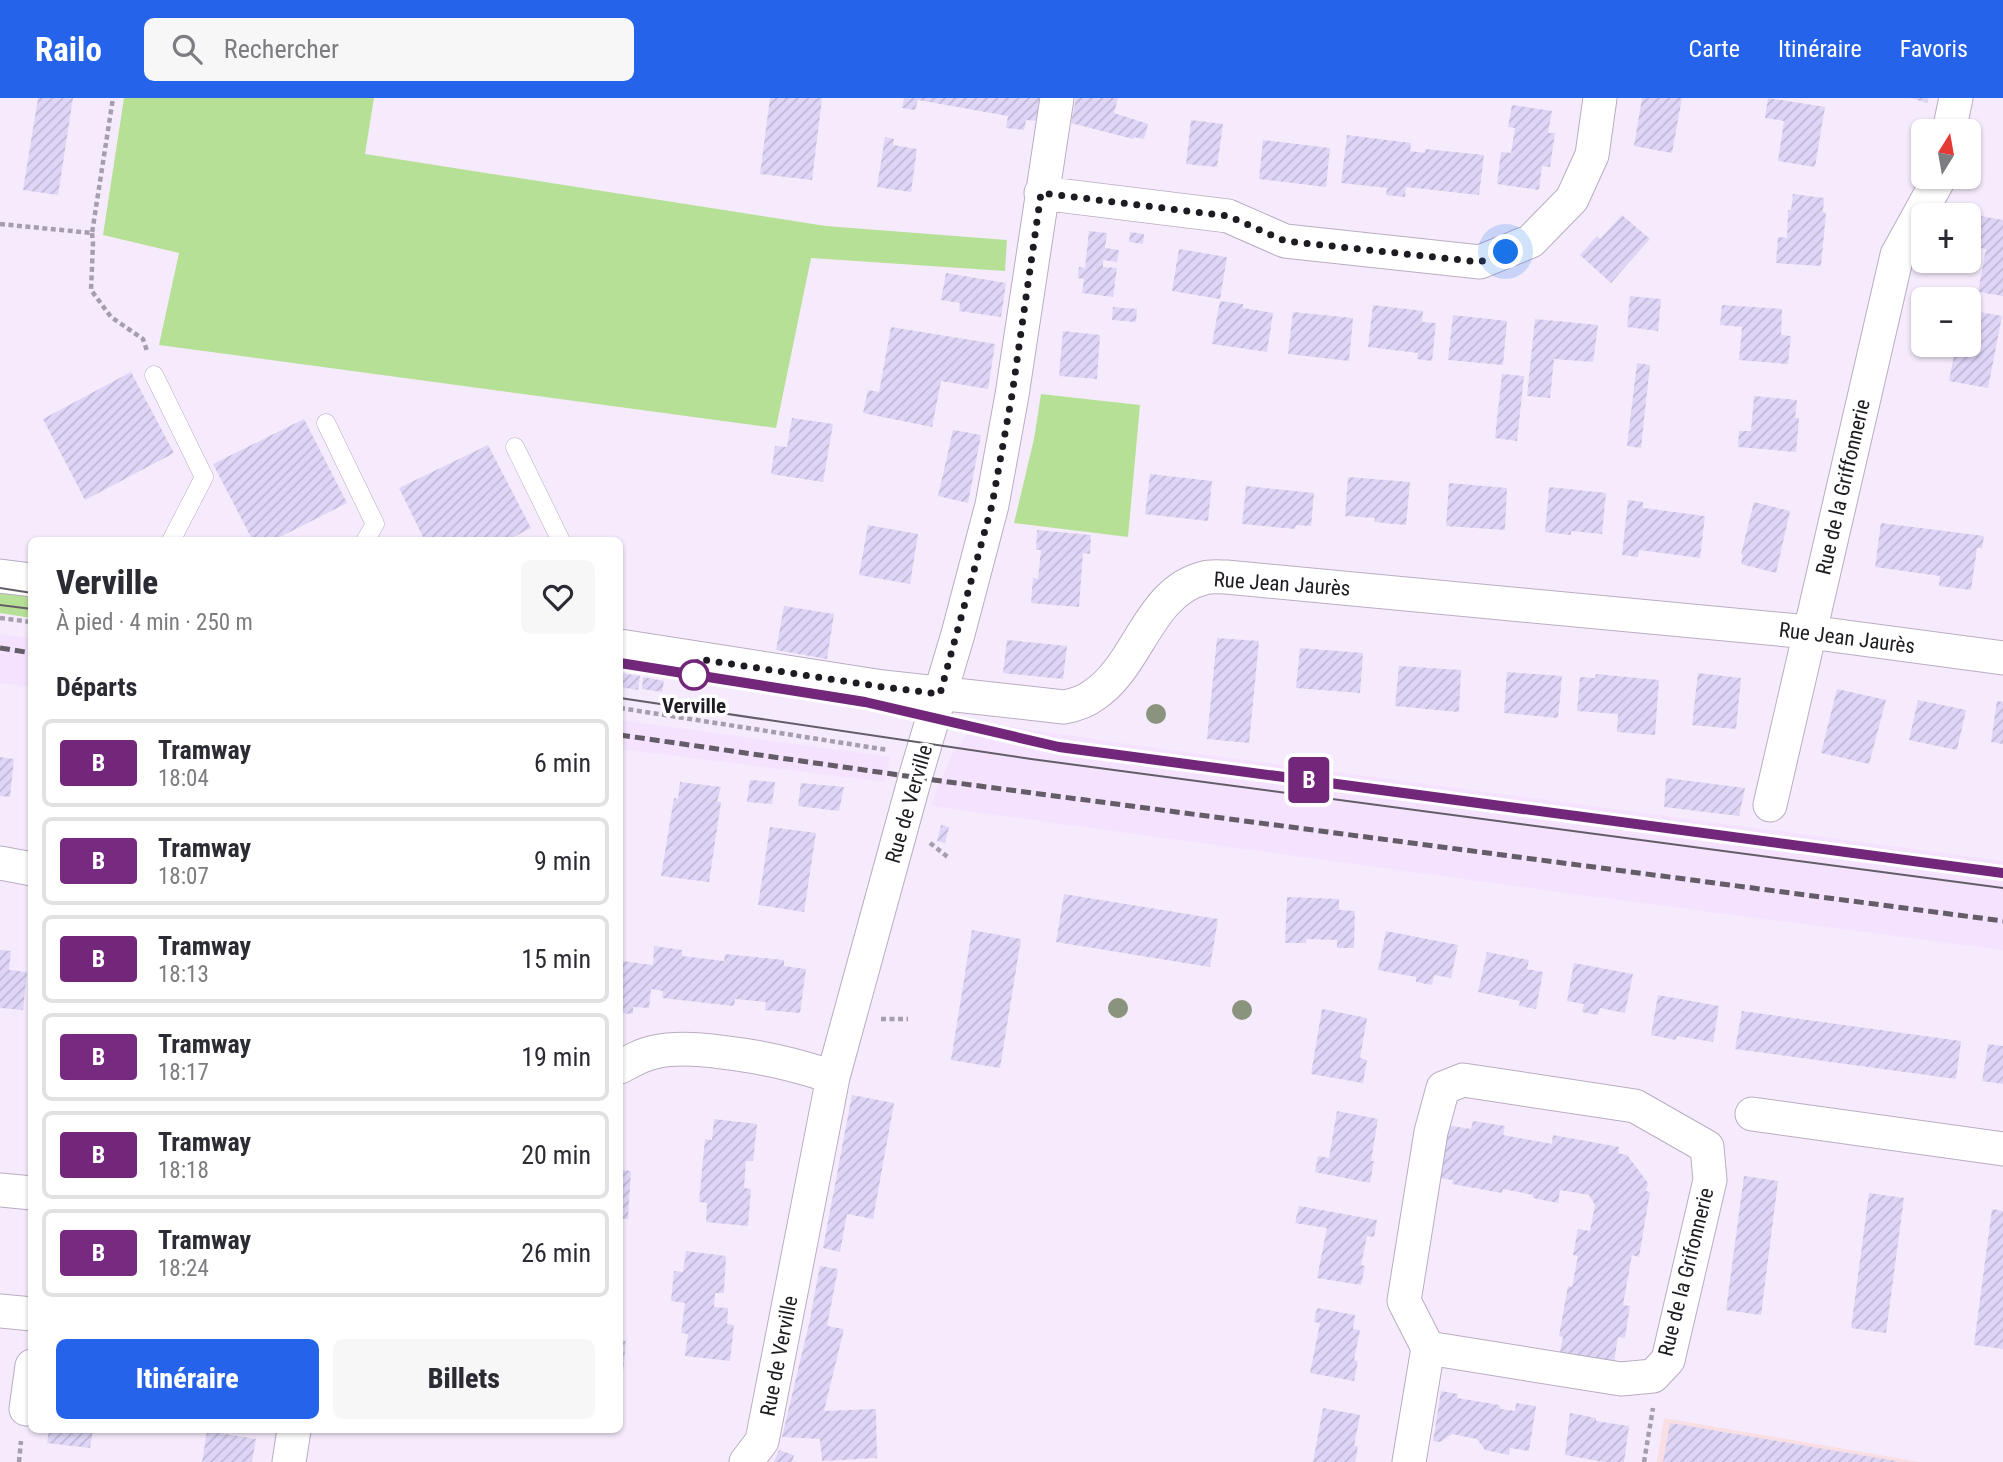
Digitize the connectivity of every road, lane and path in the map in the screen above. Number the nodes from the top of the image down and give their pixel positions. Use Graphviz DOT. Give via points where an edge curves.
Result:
graph roads {
  1 [pos="113,98"];
  2 [pos="1057,98"];
  3 [pos="1600,98"];
  4 [pos="1956,98"];
  5 [pos="1952,119"];
  6 [pos="1933,189"];
  7 [pos="1041,193"];
  8 [pos="0,224"];
  9 [pos="92,233"];
  10 [pos="154,375"];
  11 [pos="326,423"];
  12 [pos="515,447"];
  13 [pos="173,537"];
  14 [pos="367,537"];
  15 [pos="559,537"];
  16 [pos="0,576"];
  17 [pos="28,580"];
  18 [pos="0,618"];
  19 [pos="28,622"];
  20 [pos="1809,632"];
  21 [pos="623,646"];
  22 [pos="2003,658"];
  23 [pos="940,694"];
  24 [pos="623,708"];
  25 [pos="922,755"];
  26 [pos="1770,805"];
  27 [pos="0,863"];
  28 [pos="28,868"];
  29 [pos="880,1019"];
  30 [pos="908,1019"];
  31 [pos="623,1066"];
  32 [pos="833,1077"];
  33 [pos="1752,1114"];
  34 [pos="2003,1149"];
  35 [pos="0,1189"];
  36 [pos="28,1192"];
  37 [pos="0,1311"];
  38 [pos="28,1314"];
  39 [pos="1428,1348"];
  40 [pos="1653,1376"];
  41 [pos="28,1395"];
  42 [pos="26,1409"];
  43 [pos="294,1433"];
  44 [pos="289,1462"];
  45 [pos="746,1462"];
  46 [pos="1409,1462"];
  47 [pos="1644,1462"];
  1 -- 9 [label="path"];
  2 -- 7 [label="street, Rue de Verville"];
  3 -- 7 [label="street" via="1592,155 1572,200 1531,241 1480,262 1285,241 1228,216"];
  4 -- 5 [label="street"];
  6 -- 20 [label="street, Rue de la Griffonnerie" via="1897,255"];
  7 -- 23 [label="street, Rue de Verville" via="992,505"];
  8 -- 9 [label="path"];
  9 -- 10 [label="path" via="91,290 111,317 143,339"];
  10 -- 13 [label="lane" via="204,477"];
  11 -- 14 [label="lane" via="375,524"];
  12 -- 15 [label="lane"];
  16 -- 17 [label="street"];
  18 -- 19 [label="path"];
  20 -- 22 [label="street, Rue Jean Jaurès"];
  20 -- 23 [label="street, Rue Jean Jaurès" via="1206,577 1171,597 1113,679 1082,703 1050,707"];
  20 -- 26 [label="street, Rue de la Griffonnerie"];
  21 -- 23 [label="street, Rue Jean Jaurès"];
  23 -- 25 [label="street, Rue de Verville"];
  24 -- 25 [label="path"];
  25 -- 32 [label="street, Rue de Verville"];
  27 -- 28 [label="street"];
  29 -- 30 [label="path"];
  31 -- 32 [label="street" via="654,1052 701,1050 790,1063"];
  32 -- 45 [label="street, Rue de Verville" via="762,1441"];
  33 -- 34 [label="street"];
  35 -- 36 [label="street"];
  37 -- 38 [label="street"];
  39 -- 40 [label="street, Rue de la Grifonnerie" via="1621,1379"];
  39 -- 40 [label="street, Rue de la Grifonnerie" via="1404,1301 1431,1132 1443,1088 1463,1080 1635,1106 1707,1147 1710,1180 1668,1360"];
  39 -- 46 [label="street"];
  40 -- 47 [label="path" via="1654,1401"];
  41 -- 42 [label="street"];
  43 -- 44 [label="street"];
}
